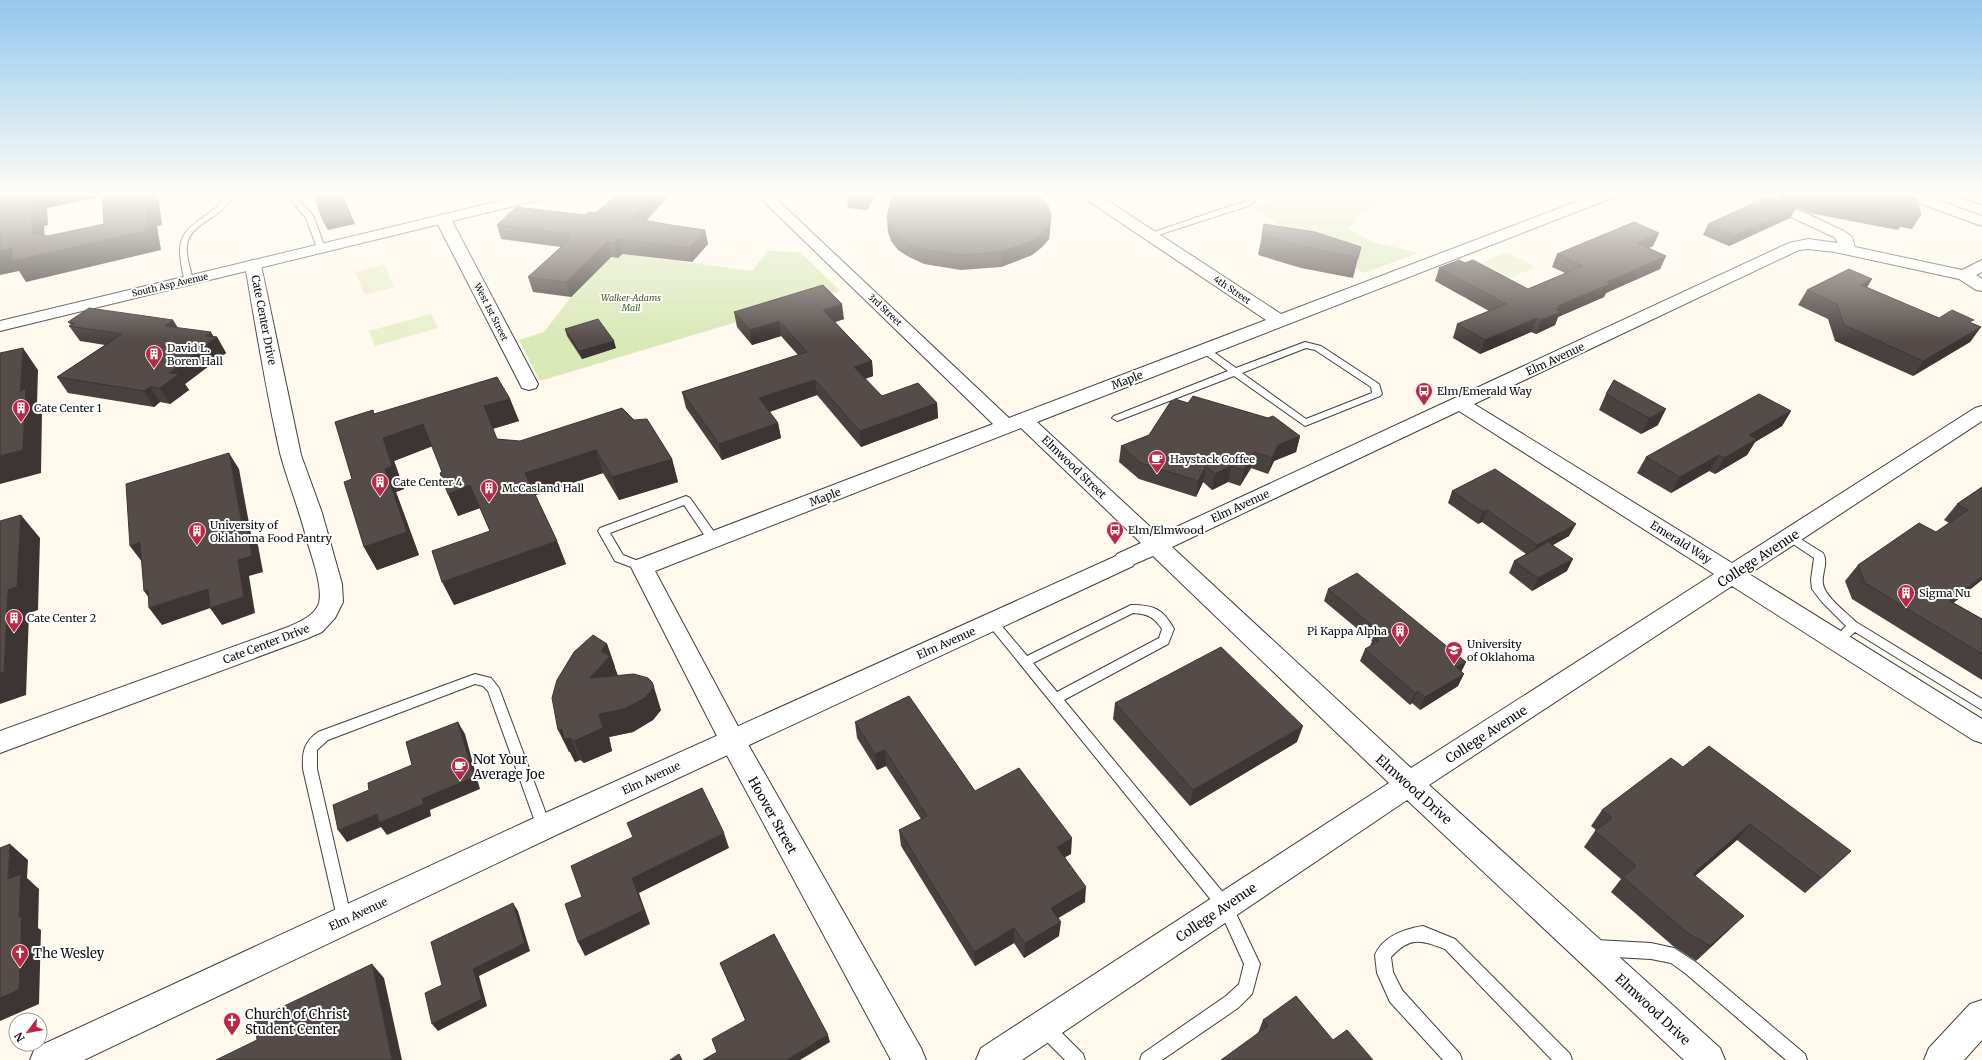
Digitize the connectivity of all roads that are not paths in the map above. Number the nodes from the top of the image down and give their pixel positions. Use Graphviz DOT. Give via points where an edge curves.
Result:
graph roads {
  1 [pos="184,242"];
  2 [pos="319,242"];
  3 [pos="344,242"];
  4 [pos="455,242"];
  5 [pos="816,242"];
  6 [pos="1160,242"];
  7 [pos="1483,242"];
  8 [pos="1845,242"];
  9 [pos="321,248"];
  10 [pos="1848,250"];
  11 [pos="253,265"];
  12 [pos="1982,265"];
  13 [pos="1964,275"];
  14 [pos="189,281"];
  15 [pos="1982,286"];
  16 [pos="1278,321"];
  17 [pos="0,326"];
  18 [pos="1205,350"];
  19 [pos="1236,372"];
  20 [pos="529,384"];
  21 [pos="1461,404"];
  22 [pos="1982,412"];
  23 [pos="1117,418"];
  24 [pos="1015,424"];
  25 [pos="1124,515"];
  26 [pos="1791,537"];
  27 [pos="713,539"];
  28 [pos="1156,545"];
  29 [pos="642,567"];
  30 [pos="1733,575"];
  31 [pos="992,622"];
  32 [pos="1844,633"];
  33 [pos="1025,662"];
  34 [pos="1055,699"];
  35 [pos="1982,705"];
  36 [pos="1982,732"];
  37 [pos="732,740"];
  38 [pos="0,742"];
  39 [pos="1409,784"];
  40 [pos="544,827"];
  41 [pos="1225,906"];
  42 [pos="344,921"];
  43 [pos="1586,948"];
  44 [pos="1982,1016"];
  45 [pos="1043,1027"];
  46 [pos="47,1060"];
  47 [pos="909,1060"];
  48 [pos="993,1060"];
  49 [pos="1077,1060"];
  50 [pos="1148,1060"];
  51 [pos="1454,1060"];
  52 [pos="1564,1060"];
  53 [pos="1708,1060"];
  54 [pos="1799,1060"];
  55 [pos="1941,1060"];
  1 -- 14 [label="lane"];
  2 -- 9 [label="lane"];
  3 -- 9 [label="street, South Asp Avenue"];
  4 -- 20 [label="street, West 1st Street"];
  5 -- 24 [label="street, 3rd Street"];
  6 -- 16 [label="street, 4th Street"];
  7 -- 16 [label="street, Maple"];
  8 -- 10 [label="street"];
  9 -- 11 [label="street, South Asp Avenue"];
  10 -- 13 [label="street, Elm Avenue"];
  10 -- 21 [label="street, Elm Avenue" via="1808,244 1790,248"];
  11 -- 14 [label="street, South Asp Avenue"];
  11 -- 38 [label="street, Cate Center Drive" via="288,440 330,584 331,602 327,612 313,626 297,633"];
  12 -- 13 [label="street"];
  13 -- 15 [label="street"];
  14 -- 17 [label="street, South Asp Avenue"];
  16 -- 18 [label="street, Maple"];
  18 -- 19 [label="lane"];
  18 -- 24 [label="street, Maple"];
  19 -- 19 [label="lane" via="1305,423 1377,394 1376,386 1318,348 1305,345"];
  19 -- 23 [label="lane"];
  21 -- 28 [label="street, Elm Avenue"];
  21 -- 30 [label="street, Emerald Way"];
  22 -- 26 [label="street, College Avenue"];
  24 -- 25 [label="street, Elmwood Street"];
  24 -- 27 [label="street, Maple"];
  25 -- 28 [label="street, Elmwood Drive"];
  26 -- 30 [label="street, College Avenue"];
  26 -- 32 [label="lane" via="1819,556 1821,564 1817,584 1820,594"];
  27 -- 29 [label="street, Maple"];
  27 -- 29 [label="lane" via="686,500 604,531 619,558"];
  28 -- 31 [label="street, Elm Avenue"];
  28 -- 39 [label="street, Elmwood Drive"];
  29 -- 37 [label="street, Hoover Street"];
  30 -- 32 [label="street, Emerald Way"];
  30 -- 39 [label="street, College Avenue"];
  31 -- 33 [label="lane"];
  31 -- 37 [label="street, Elm Avenue"];
  32 -- 35 [label="lane" via="1879,642"];
  32 -- 36 [label="street, Emerald Way"];
  33 -- 34 [label="lane"];
  33 -- 34 [label="lane" via="1131,609 1148,609 1159,615 1168,629 1164,641"];
  34 -- 41 [label="lane"];
  37 -- 40 [label="street, Elm Avenue"];
  37 -- 47 [label="street, Hoover Street"];
  39 -- 41 [label="street, College Avenue"];
  39 -- 43 [label="street, Elmwood Drive"];
  40 -- 42 [label="street, Elm Avenue"];
  40 -- 42 [label="lane" via="493,688 487,682 475,679 323,736 312,743 309,749 310,769"];
  41 -- 45 [label="street, College Avenue"];
  41 -- 50 [label="lane" via="1252,964 1246,988 1232,1002"];
  42 -- 46 [label="street, Elm Avenue"];
  43 -- 53 [label="street, Elmwood Drive"];
  43 -- 54 [label="lane" via="1651,950 1674,956"];
  44 -- 55 [label="street"];
  45 -- 48 [label="street, College Avenue"];
  45 -- 49 [label="lane"];
  51 -- 52 [label="lane" via="1396,996 1385,973 1384,955 1391,946 1407,936 1423,933 1450,944"];
}
